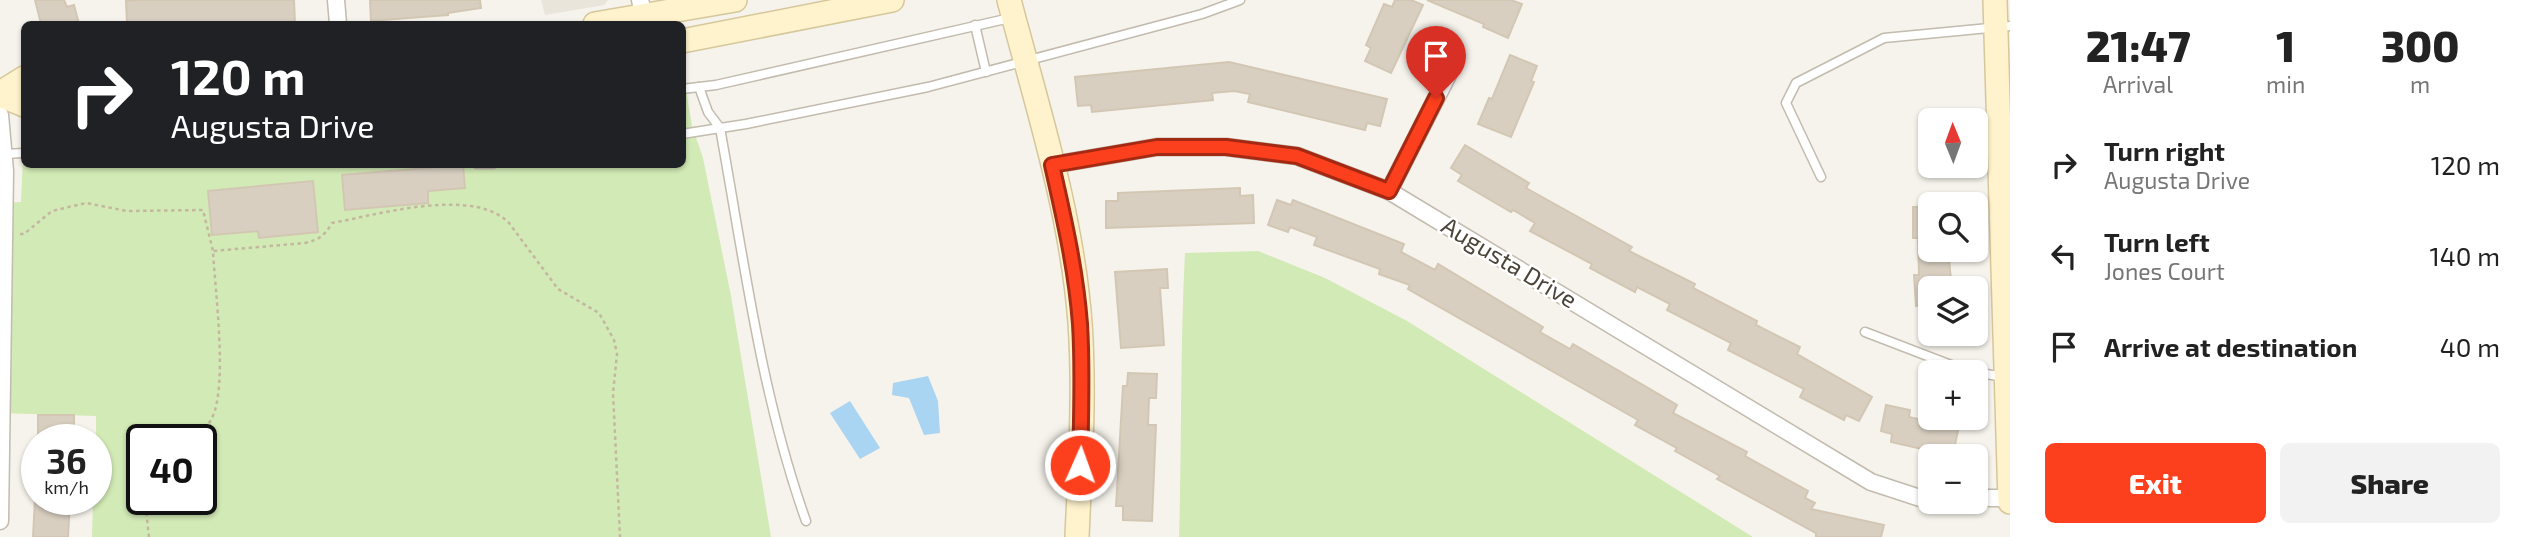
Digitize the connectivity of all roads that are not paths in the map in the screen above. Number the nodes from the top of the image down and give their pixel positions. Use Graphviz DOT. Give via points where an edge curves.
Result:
graph roads {
  1 [pos="336,0"];
  2 [pos="735,0"];
  3 [pos="892,0"];
  4 [pos="1240,0"];
  5 [pos="1995,0"];
  6 [pos="1011,8"];
  7 [pos="644,14"];
  8 [pos="338,21"];
  9 [pos="610,21"];
  10 [pos="975,25"];
  11 [pos="2003,27"];
  12 [pos="686,40"];
  13 [pos="1025,62"];
  14 [pos="986,72"];
  15 [pos="1448,75"];
  16 [pos="21,80"];
  17 [pos="699,87"];
  18 [pos="686,89"];
  19 [pos="0,94"];
  20 [pos="21,104"];
  21 [pos="0,115"];
  22 [pos="720,128"];
  23 [pos="686,133"];
  24 [pos="21,153"];
  25 [pos="4,154"];
  26 [pos="1052,165"];
  27 [pos="1821,177"];
  28 [pos="1389,191"];
  29 [pos="1865,332"];
  30 [pos="2006,377"];
  31 [pos="2009,431"];
  32 [pos="1918,497"];
  33 [pos="1988,499"];
  34 [pos="2010,500"];
  35 [pos="0,520"];
  36 [pos="806,521"];
  37 [pos="1077,537"];
  1 -- 8 [label="street"];
  2 -- 7 [label="street"];
  3 -- 12 [label="street"];
  4 -- 13 [label="lane"];
  5 -- 11 [label="street"];
  6 -- 10 [label="lane"];
  6 -- 13 [label="street"];
  7 -- 9 [label="street"];
  10 -- 14 [label="lane"];
  10 -- 17 [label="lane"];
  11 -- 27 [label="lane" via="1884,38 1796,83 1786,103"];
  11 -- 30 [label="street"];
  13 -- 14 [label="lane"];
  13 -- 26 [label="street"];
  14 -- 22 [label="lane"];
  15 -- 28 [label="street"];
  16 -- 19 [label="street"];
  17 -- 18 [label="lane"];
  17 -- 22 [label="lane" via="708,113"];
  19 -- 20 [label="street"];
  21 -- 25 [label="street"];
  22 -- 23 [label="lane"];
  22 -- 36 [label="lane" via="769,400"];
  24 -- 25 [label="lane"];
  25 -- 35 [label="street"];
  26 -- 28 [label="street, Augusta Drive" via="1157,147 1226,147 1297,156"];
  26 -- 37 [label="street" via="1070,245 1080,322"];
  28 -- 32 [label="street, Augusta Drive" via="1871,482"];
  29 -- 30 [label="lane" via="1965,370"];
  30 -- 31 [label="street"];
  31 -- 34 [label="street"];
  33 -- 34 [label="street"];
}
